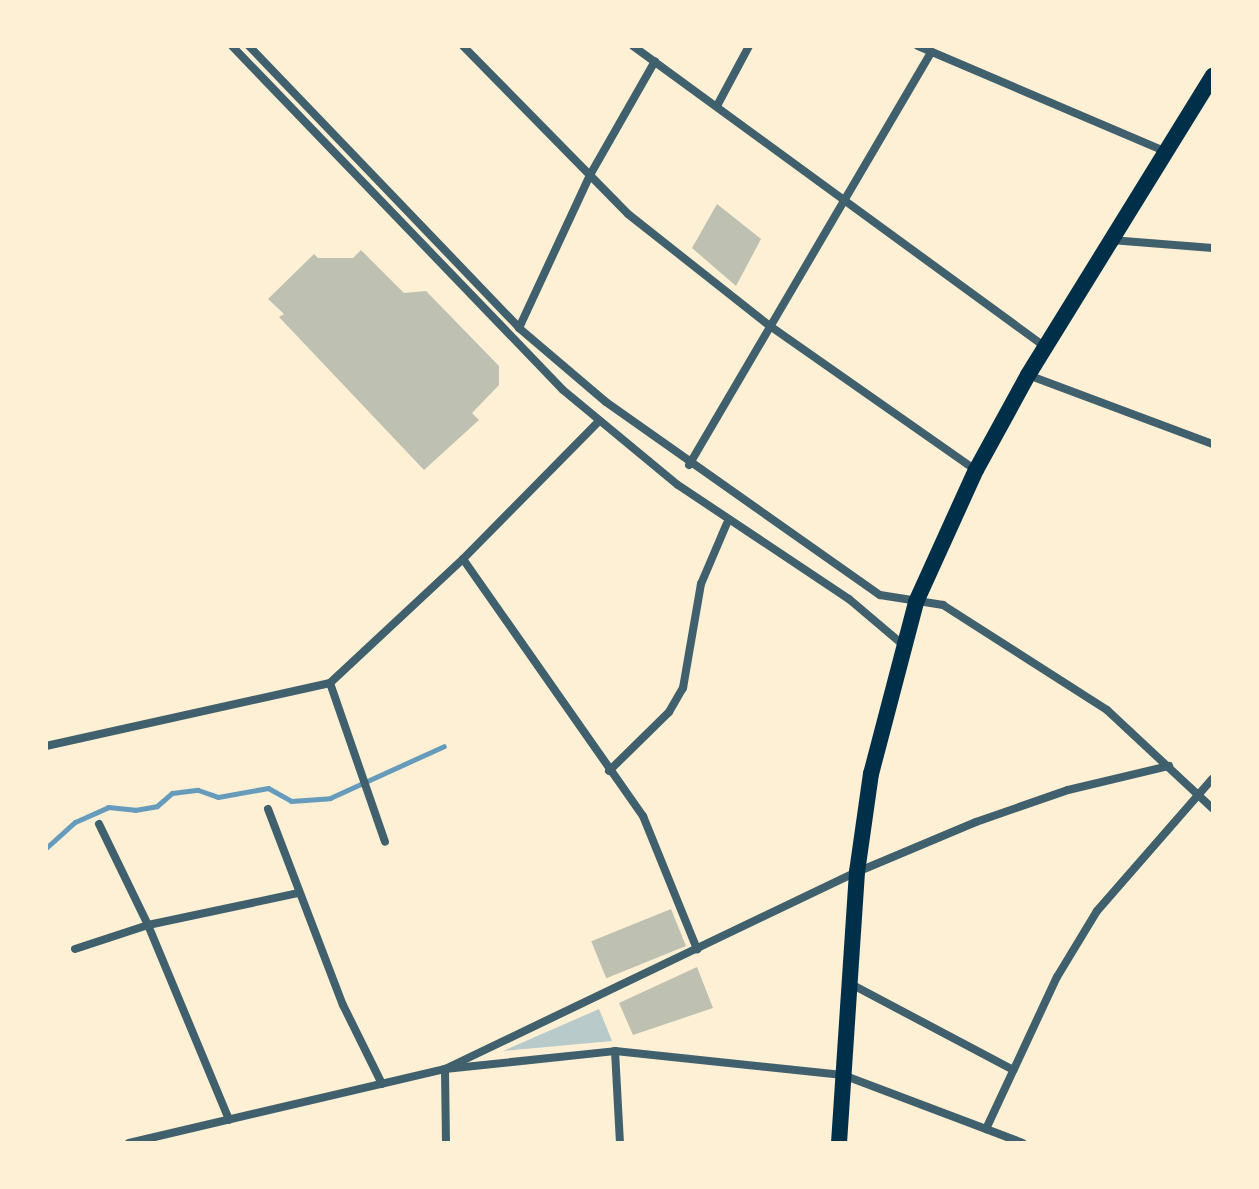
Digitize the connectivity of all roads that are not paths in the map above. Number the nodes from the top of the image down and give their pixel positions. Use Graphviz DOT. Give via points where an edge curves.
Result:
graph roads {
  1 [pos="232,46"];
  2 [pos="249,46"];
  3 [pos="463,46"];
  4 [pos="633,46"];
  5 [pos="749,46"];
  6 [pos="918,46"];
  7 [pos="931,52"];
  8 [pos="655,61"];
  9 [pos="1213,76"];
  10 [pos="718,104"];
  11 [pos="1166,152"];
  12 [pos="590,175"];
  13 [pos="844,198"];
  14 [pos="1111,240"];
  15 [pos="1213,248"];
  16 [pos="770,326"];
  17 [pos="519,328"];
  18 [pos="1044,346"];
  19 [pos="1028,375"];
  20 [pos="599,421"];
  21 [pos="1213,444"];
  22 [pos="689,465"];
  23 [pos="976,470"];
  24 [pos="727,523"];
  25 [pos="463,559"];
  26 [pos="916,602"];
  27 [pos="902,644"];
  28 [pos="330,683"];
  29 [pos="46,746"];
  30 [pos="1169,766"];
  31 [pos="609,771"];
  32 [pos="1213,778"];
  33 [pos="1198,791"];
  34 [pos="268,809"];
  35 [pos="1213,809"];
  36 [pos="99,824"];
  37 [pos="385,842"];
  38 [pos="857,872"];
  39 [pos="298,893"];
  40 [pos="148,925"];
  41 [pos="75,949"];
  42 [pos="697,949"];
  43 [pos="849,983"];
  44 [pos="615,1051"];
  45 [pos="445,1069"];
  46 [pos="1013,1070"];
  47 [pos="843,1075"];
  48 [pos="382,1084"];
  49 [pos="229,1120"];
  50 [pos="986,1129"];
  51 [pos="129,1143"];
  52 [pos="446,1143"];
  53 [pos="620,1143"];
  54 [pos="839,1143"];
  55 [pos="1023,1143"];
  1 -- 20 [label="street" via="512,341"];
  2 -- 17 [label="street"];
  3 -- 12 [label="street"];
  4 -- 8 [label="street"];
  5 -- 10 [label="street"];
  6 -- 7 [label="street"];
  7 -- 11 [label="street"];
  7 -- 13 [label="street"];
  8 -- 10 [label="street"];
  8 -- 12 [label="street"];
  9 -- 11 [label="main road"];
  10 -- 13 [label="street"];
  11 -- 14 [label="main road"];
  12 -- 16 [label="street" via="628,214"];
  12 -- 17 [label="street"];
  13 -- 16 [label="street"];
  13 -- 18 [label="street"];
  14 -- 15 [label="street"];
  14 -- 18 [label="main road"];
  16 -- 22 [label="street"];
  16 -- 23 [label="street"];
  17 -- 22 [label="street"];
  18 -- 19 [label="main road"];
  19 -- 21 [label="street"];
  19 -- 23 [label="main road"];
  20 -- 24 [label="street"];
  20 -- 25 [label="street"];
  22 -- 26 [label="street" via="880,595"];
  23 -- 26 [label="main road"];
  24 -- 27 [label="street" via="849,599"];
  24 -- 31 [label="street" via="701,584 683,688 669,712"];
  25 -- 28 [label="street"];
  25 -- 31 [label="street"];
  26 -- 27 [label="main road"];
  26 -- 30 [label="street" via="943,605 1107,710"];
  27 -- 38 [label="main road" via="871,774"];
  28 -- 29 [label="street"];
  28 -- 37 [label="street"];
  30 -- 33 [label="street"];
  30 -- 38 [label="street" via="1068,790"];
  31 -- 42 [label="street" via="643,816"];
  32 -- 33 [label="street"];
  33 -- 35 [label="street"];
  33 -- 46 [label="street" via="1097,911 1057,977"];
  34 -- 39 [label="street"];
  36 -- 40 [label="street"];
  38 -- 42 [label="street"];
  38 -- 43 [label="main road"];
  39 -- 40 [label="street"];
  39 -- 48 [label="street"];
  40 -- 41 [label="street"];
  40 -- 49 [label="street"];
  42 -- 45 [label="street"];
  43 -- 46 [label="street"];
  43 -- 47 [label="main road"];
  44 -- 45 [label="street"];
  44 -- 47 [label="street"];
  44 -- 53 [label="street"];
  45 -- 48 [label="street"];
  45 -- 52 [label="street"];
  46 -- 50 [label="street"];
  47 -- 50 [label="street"];
  47 -- 54 [label="main road"];
  48 -- 49 [label="street"];
  49 -- 51 [label="street"];
  50 -- 55 [label="street"];
}
